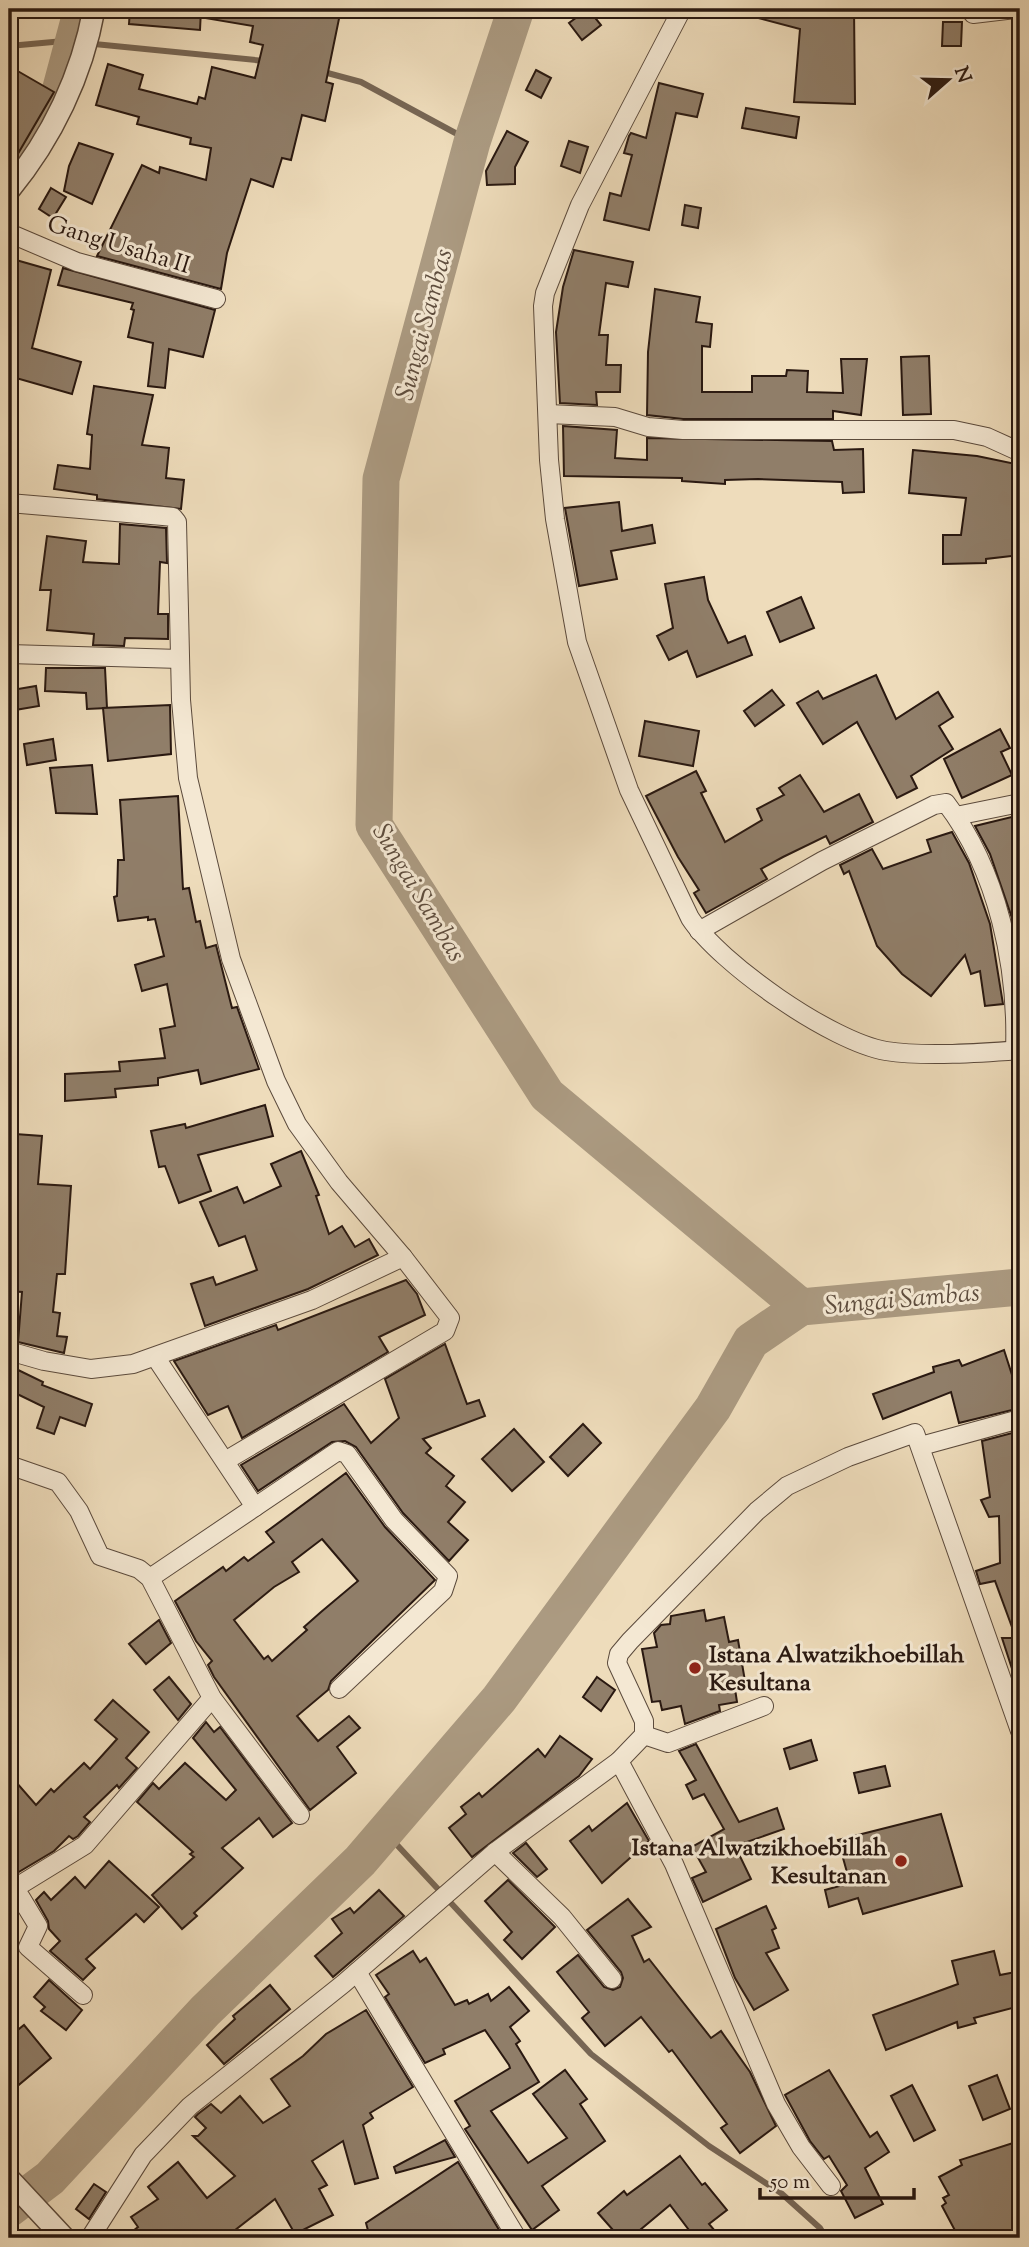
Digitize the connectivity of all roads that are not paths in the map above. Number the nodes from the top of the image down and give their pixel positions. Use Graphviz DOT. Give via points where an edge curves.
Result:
graph roads {
  1 [pos="682,9"];
  2 [pos="1015,9"];
  3 [pos="94,12"];
  4 [pos="973,14"];
  5 [pos="9,190"];
  6 [pos="9,233"];
  7 [pos="216,299"];
  8 [pos="548,414"];
  9 [pos="1020,452"];
  10 [pos="9,503"];
  11 [pos="9,653"];
  12 [pos="180,659"];
  13 [pos="1020,803"];
  14 [pos="956,816"];
  15 [pos="699,931"];
  16 [pos="1018,1051"];
  17 [pos="403,1257"];
  18 [pos="9,1351"];
  19 [pos="156,1357"];
  20 [pos="1020,1419"];
  21 [pos="921,1446"];
  22 [pos="225,1461"];
  23 [pos="9,1465"];
  24 [pos="255,1507"];
  25 [pos="150,1578"];
  26 [pos="339,1689"];
  27 [pos="212,1698"];
  28 [pos="764,1706"];
  29 [pos="1020,1731"];
  30 [pos="644,1735"];
  31 [pos="619,1760"];
  32 [pos="300,1815"];
  33 [pos="495,1852"];
  34 [pos="357,1972"];
  35 [pos="611,1979"];
  36 [pos="83,1996"];
  37 [pos="9,2179"];
  38 [pos="831,2186"];
  39 [pos="60,2234"];
  40 [pos="90,2238"];
  41 [pos="517,2238"];
  1 -- 8 [label="street" via="603,158 545,293"];
  2 -- 4 [label="street"];
  3 -- 5 [label="street" via="61,113"];
  6 -- 7 [label="street, Gang Usaha II" via="77,262"];
  8 -- 9 [label="street" via="615,416 648,427 683,430 954,430"];
  8 -- 15 [label="street" via="555,519 581,655 629,790"];
  10 -- 12 [label="street" via="173,517 180,528"];
  11 -- 12 [label="street"];
  12 -- 17 [label="street" via="186,752 199,831 231,959 276,1081 310,1142"];
  13 -- 14 [label="street"];
  14 -- 15 [label="street" via="946,803 934,805"];
  14 -- 16 [label="street" via="984,870 1013,974"];
  15 -- 16 [label="street" via="779,999 864,1044 896,1052"];
  17 -- 19 [label="street" via="312,1300"];
  17 -- 22 [label="street" via="447,1312 445,1331"];
  18 -- 19 [label="street" via="91,1369"];
  19 -- 22 [label="street"];
  20 -- 21 [label="street"];
  21 -- 29 [label="street"];
  21 -- 30 [label="street" via="915,1433 787,1486 630,1641 617,1663 644,1721"];
  22 -- 24 [label="street"];
  23 -- 25 [label="street" via="58,1482 79,1511 100,1556 139,1569"];
  24 -- 25 [label="street"];
  24 -- 26 [label="street" via="338,1451 347,1454 394,1520 448,1576 443,1591"];
  25 -- 27 [label="street"];
  27 -- 32 [label="street"];
  27 -- 36 [label="street" via="85,1845 15,1888 38,1926 28,1947"];
  28 -- 30 [label="street" via="668,1743"];
  30 -- 31 [label="street"];
  31 -- 33 [label="street"];
  31 -- 38 [label="street" via="674,1864 776,2104"];
  33 -- 34 [label="street"];
  33 -- 35 [label="street" via="562,1917"];
  34 -- 40 [label="street" via="215,2084 160,2135"];
  34 -- 41 [label="street"];
  37 -- 39 [label="street"];
}
